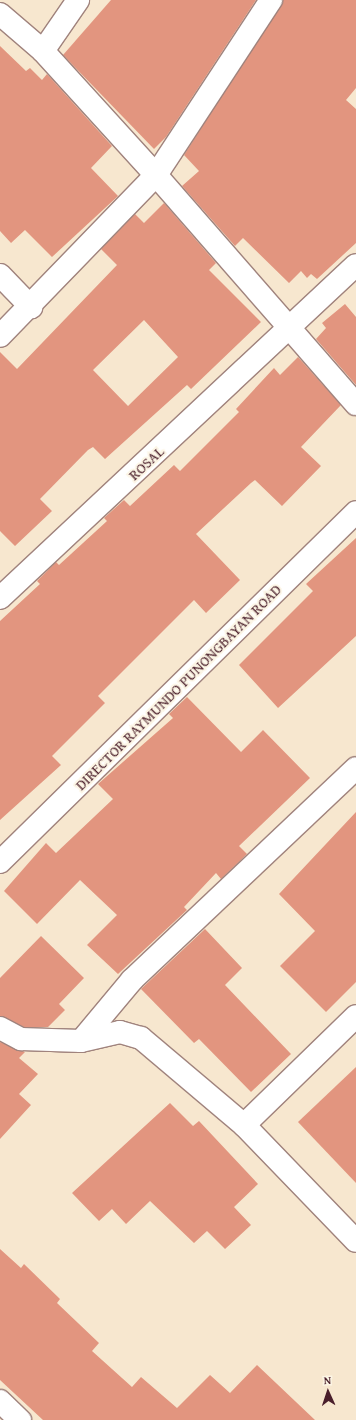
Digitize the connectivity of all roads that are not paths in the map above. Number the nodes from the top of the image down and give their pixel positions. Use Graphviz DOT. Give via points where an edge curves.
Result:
graph roads {
  1 [pos="78,0"];
  2 [pos="271,0"];
  3 [pos="0,14"];
  4 [pos="43,51"];
  5 [pos="156,175"];
  6 [pos="356,265"];
  7 [pos="0,275"];
  8 [pos="31,307"];
  9 [pos="292,328"];
  10 [pos="0,336"];
  11 [pos="356,404"];
  12 [pos="356,512"];
  13 [pos="0,598"];
  14 [pos="356,768"];
  15 [pos="0,862"];
  16 [pos="356,1016"];
  17 [pos="0,1028"];
  18 [pos="81,1041"];
  19 [pos="244,1125"];
  20 [pos="356,1241"];
  21 [pos="0,1401"];
  22 [pos="20,1420"];
  1 -- 4 [label="street"];
  2 -- 5 [label="street"];
  3 -- 4 [label="street"];
  4 -- 5 [label="street"];
  5 -- 8 [label="street"];
  5 -- 9 [label="street"];
  6 -- 9 [label="street, ROSAL"];
  7 -- 8 [label="street"];
  8 -- 10 [label="street"];
  9 -- 11 [label="street"];
  9 -- 13 [label="street, ROSAL"];
  12 -- 15 [label="street, DIRECTOR RAYMUNDO PUNONGBAYAN ROAD"];
  14 -- 18 [label="street" via="132,980"];
  16 -- 19 [label="street"];
  17 -- 18 [label="street" via="21,1039"];
  18 -- 19 [label="street" via="120,1032 141,1038"];
  19 -- 20 [label="street"];
  21 -- 22 [label="street"];
}
